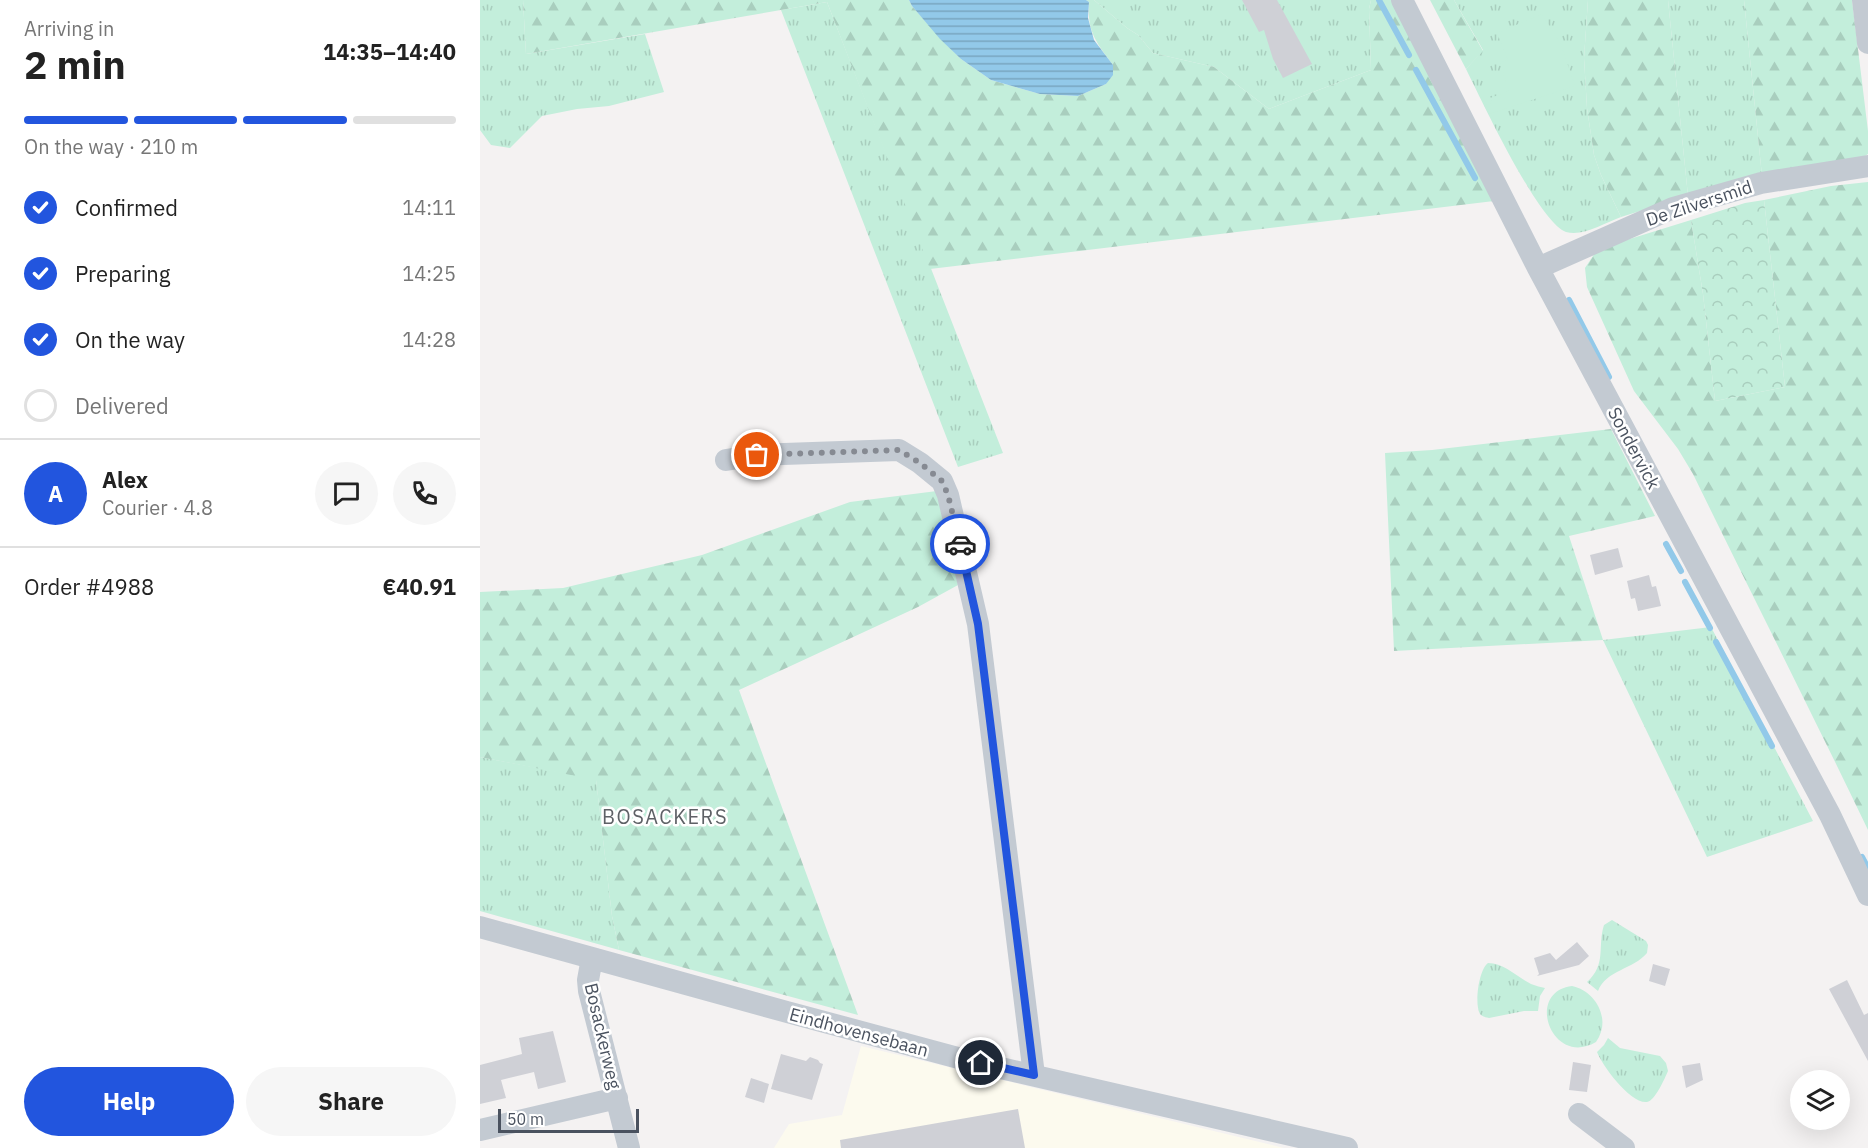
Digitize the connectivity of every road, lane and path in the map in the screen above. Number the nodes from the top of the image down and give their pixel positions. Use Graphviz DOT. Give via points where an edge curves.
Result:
graph roads {
  1 [pos="1402,0"];
  2 [pos="1863,0"];
  3 [pos="1868,44"];
  4 [pos="1868,166"];
  5 [pos="1538,268"];
  6 [pos="726,460"];
  7 [pos="1868,895"];
  8 [pos="480,927"];
  9 [pos="592,958"];
  10 [pos="1034,1075"];
  11 [pos="617,1098"];
  12 [pos="1579,1114"];
  13 [pos="480,1130"];
  14 [pos="629,1148"];
  15 [pos="1347,1148"];
  16 [pos="1624,1148"];
  1 -- 5 [label="street, Sondervick"];
  2 -- 3 [label="street"];
  4 -- 5 [label="street, De Zilversmid" via="1761,183 1673,208"];
  5 -- 7 [label="street, Sondervick" via="1830,815"];
  6 -- 10 [label="street" via="757,455 899,450 942,481 978,624"];
  8 -- 9 [label="street, Eindhovensebaan"];
  9 -- 10 [label="street, Eindhovensebaan"];
  9 -- 11 [label="street, Bosackerweg" via="589,991"];
  10 -- 15 [label="street, Eindhovensebaan"];
  11 -- 13 [label="street"];
  11 -- 14 [label="street, Bosackerweg"];
  12 -- 16 [label="street"];
}
